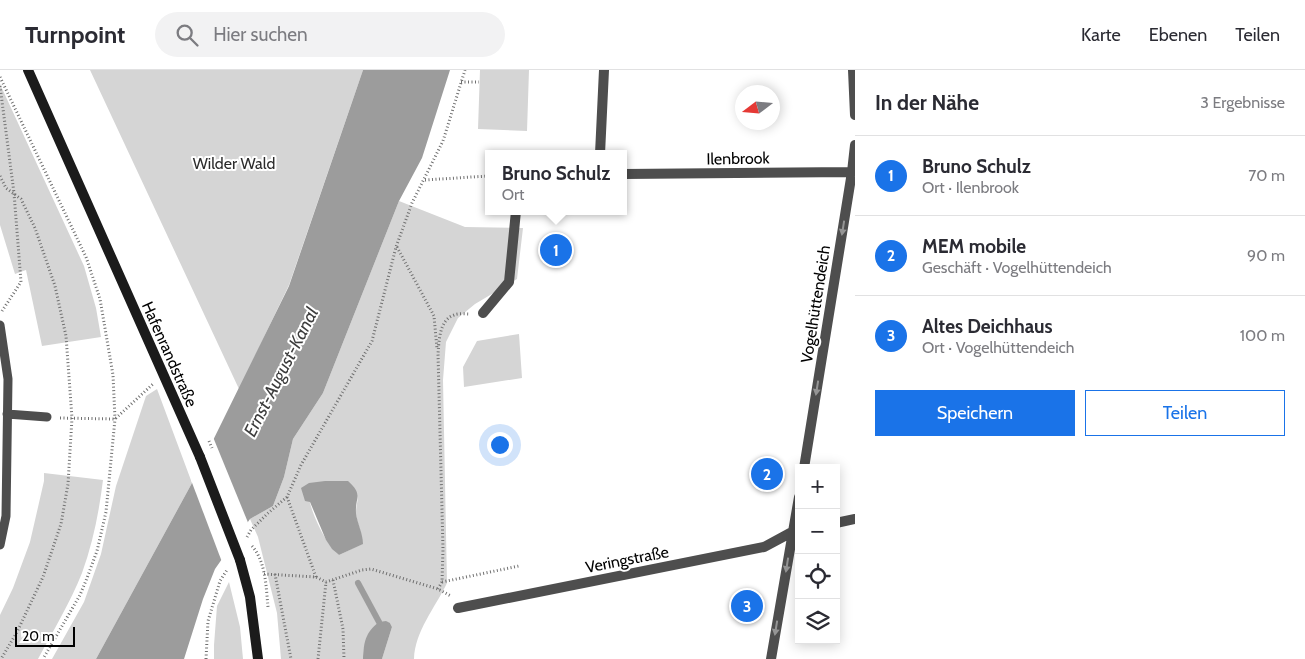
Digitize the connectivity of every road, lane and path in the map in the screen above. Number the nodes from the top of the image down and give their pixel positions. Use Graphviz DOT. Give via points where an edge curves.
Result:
graph roads {
  1 [pos="28,70"];
  2 [pos="465,70"];
  3 [pos="604,70"];
  4 [pos="853,70"];
  5 [pos="0,77"];
  6 [pos="461,82"];
  7 [pos="479,82"];
  8 [pos="0,86"];
  9 [pos="855,115"];
  10 [pos="855,145"];
  11 [pos="600,150"];
  12 [pos="852,172"];
  13 [pos="627,174"];
  14 [pos="0,176"];
  15 [pos="485,176"];
  16 [pos="425,180"];
  17 [pos="14,193"];
  18 [pos="516,215"];
  19 [pos="396,246"];
  20 [pos="483,313"];
  21 [pos="0,314"];
  22 [pos="0,325"];
  23 [pos="438,354"];
  24 [pos="163,375"];
  25 [pos="7,414"];
  26 [pos="47,417"];
  27 [pos="72,418"];
  28 [pos="115,419"];
  29 [pos="805,464"];
  30 [pos="855,520"];
  31 [pos="840,522"];
  32 [pos="795,531"];
  33 [pos="250,544"];
  34 [pos="0,546"];
  35 [pos="519,566"];
  36 [pos="275,574"];
  37 [pos="316,577"];
  38 [pos="334,580"];
  39 [pos="326,582"];
  40 [pos="442,582"];
  41 [pos="438,589"];
  42 [pos="470,606"];
  43 [pos="458,608"];
  44 [pos="43,659"];
  45 [pos="258,659"];
  46 [pos="290,659"];
  47 [pos="318,659"];
  48 [pos="344,659"];
  49 [pos="771,659"];
  1 -- 24 [label="main road, Hafenrandstraße"];
  2 -- 6 [label="path"];
  3 -- 11 [label="street"];
  4 -- 9 [label="street"];
  5 -- 28 [label="path" via="86,257 100,299 113,375"];
  6 -- 7 [label="path"];
  6 -- 16 [label="path" via="443,141"];
  8 -- 17 [label="path"];
  10 -- 12 [label="street, Vogelhüttendeich"];
  12 -- 13 [label="street, Ilenbrook"];
  12 -- 29 [label="street, Vogelhüttendeich, one-way"];
  14 -- 17 [label="path" via="6,188"];
  15 -- 16 [label="path"];
  16 -- 19 [label="path" via="412,203"];
  17 -- 21 [label="path" via="21,282"];
  18 -- 20 [label="street" via="509,282"];
  19 -- 23 [label="path" via="434,316"];
  19 -- 37 [label="path" via="372,341 301,465 287,497"];
  20 -- 23 [label="path" via="453,315 441,330"];
  22 -- 25 [label="lane" via="8,379"];
  23 -- 40 [label="path"];
  24 -- 28 [label="path"];
  24 -- 45 [label="main road, Hafenrandstraße, bridge" via="200,457 240,560 250,597"];
  25 -- 26 [label="lane"];
  25 -- 34 [label="lane" via="6,516"];
  27 -- 28 [label="path"];
  28 -- 44 [label="path" via="106,512 97,551 80,594"];
  30 -- 31 [label="street"];
  32 -- 42 [label="street, Veringstraße" via="764,547"];
  32 -- 49 [label="street, one-way"];
  33 -- 36 [label="path" via="258,553 264,574"];
  35 -- 40 [label="path"];
  36 -- 37 [label="path"];
  36 -- 46 [label="path"];
  37 -- 39 [label="path"];
  38 -- 39 [label="path"];
  38 -- 41 [label="path" via="370,569"];
  38 -- 48 [label="path" via="343,629"];
  39 -- 47 [label="path"];
  40 -- 41 [label="path"];
  41 -- 42 [label="path"];
  42 -- 43 [label="street, Veringstraße"];
}
